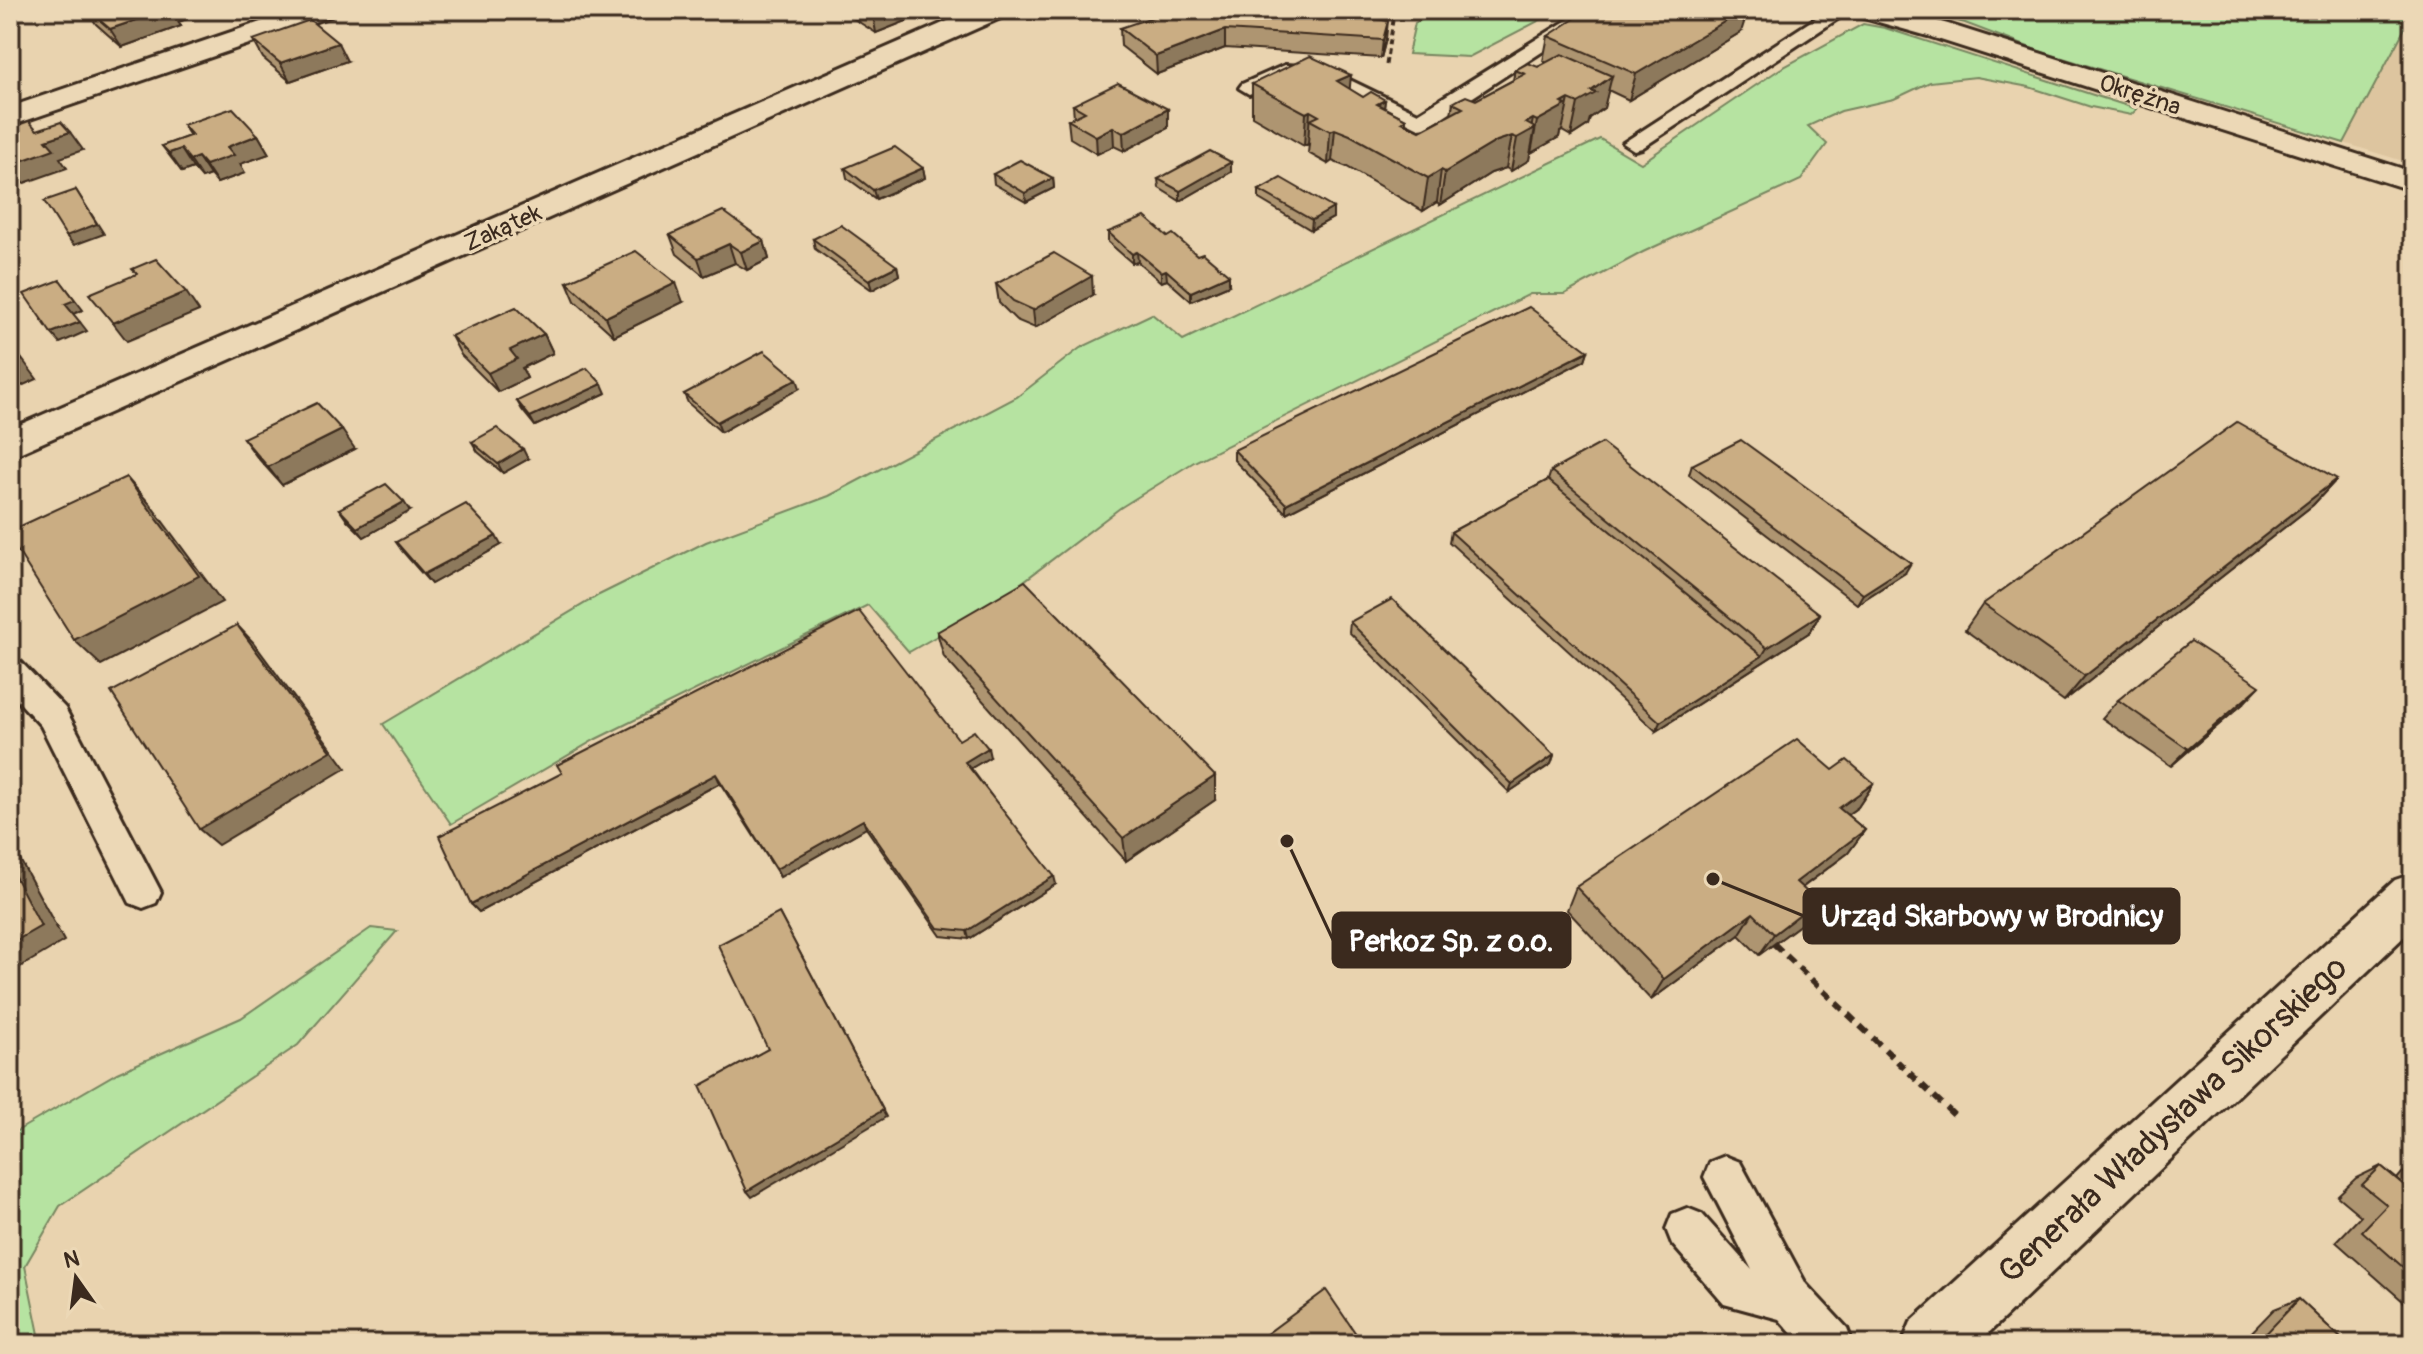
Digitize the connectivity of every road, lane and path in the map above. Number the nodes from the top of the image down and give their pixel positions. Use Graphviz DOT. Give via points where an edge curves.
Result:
graph roads {
  1 [pos="322,10"];
  2 [pos="996,10"];
  3 [pos="1404,10"];
  4 [pos="1585,10"];
  5 [pos="1841,10"];
  6 [pos="1866,10"];
  7 [pos="1249,88"];
  8 [pos="1360,92"];
  9 [pos="10,117"];
  10 [pos="1634,143"];
  11 [pos="2413,182"];
  12 [pos="10,444"];
  13 [pos="10,671"];
  14 [pos="143,892"];
  15 [pos="2413,896"];
  16 [pos="1774,944"];
  17 [pos="1958,1119"];
  18 [pos="1725,1177"];
  19 [pos="1687,1229"];
  20 [pos="1791,1299"];
  21 [pos="1831,1344"];
  22 [pos="1933,1344"];
  1 -- 9 [label="street"];
  2 -- 12 [label="street, Zakątek"];
  3 -- 8 [label="path" via="1394,14 1389,62"];
  4 -- 8 [label="lane" via="1587,16 1419,122"];
  5 -- 10 [label="lane"];
  6 -- 11 [label="street, Okrężna"];
  7 -- 8 [label="lane" via="1285,71 1323,73"];
  13 -- 14 [label="lane" via="53,717"];
  15 -- 22 [label="street, Generała Władysława Sikorskiego"];
  16 -- 17 [label="path"];
  18 -- 20 [label="lane"];
  19 -- 20 [label="lane" via="1739,1289"];
  20 -- 21 [label="lane"];
}
